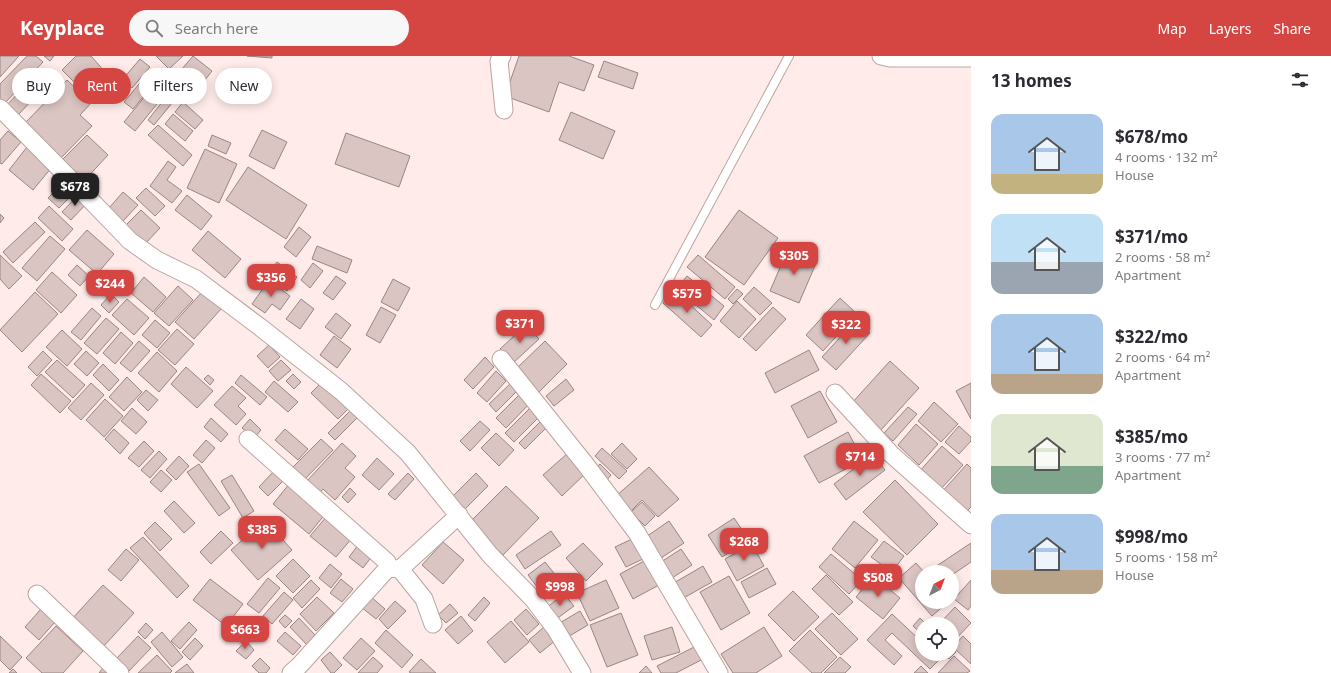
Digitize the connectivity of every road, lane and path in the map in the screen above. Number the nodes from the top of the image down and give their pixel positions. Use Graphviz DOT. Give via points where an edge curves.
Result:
graph roads {
  1 [pos="502,56"];
  2 [pos="789,56"];
  3 [pos="881,56"];
  4 [pos="971,58"];
  5 [pos="0,108"];
  6 [pos="504,110"];
  7 [pos="655,306"];
  8 [pos="501,359"];
  9 [pos="835,393"];
  10 [pos="248,439"];
  11 [pos="459,515"];
  12 [pos="971,525"];
  13 [pos="394,569"];
  14 [pos="37,594"];
  15 [pos="433,624"];
  16 [pos="298,671"];
  17 [pos="120,673"];
  18 [pos="582,673"];
  19 [pos="719,673"];
  1 -- 6 [label="street" via="499,61"];
  2 -- 7 [label="lane"];
  3 -- 4 [label="street"];
  5 -- 11 [label="street" via="130,241 157,260 196,279 341,390 408,454"];
  8 -- 19 [label="street" via="637,532"];
  9 -- 12 [label="street" via="891,454"];
  10 -- 13 [label="street"];
  11 -- 13 [label="street"];
  11 -- 18 [label="street" via="490,554 533,599 555,628"];
  13 -- 15 [label="street" via="424,599"];
  13 -- 16 [label="street"];
  14 -- 17 [label="street"];
}
